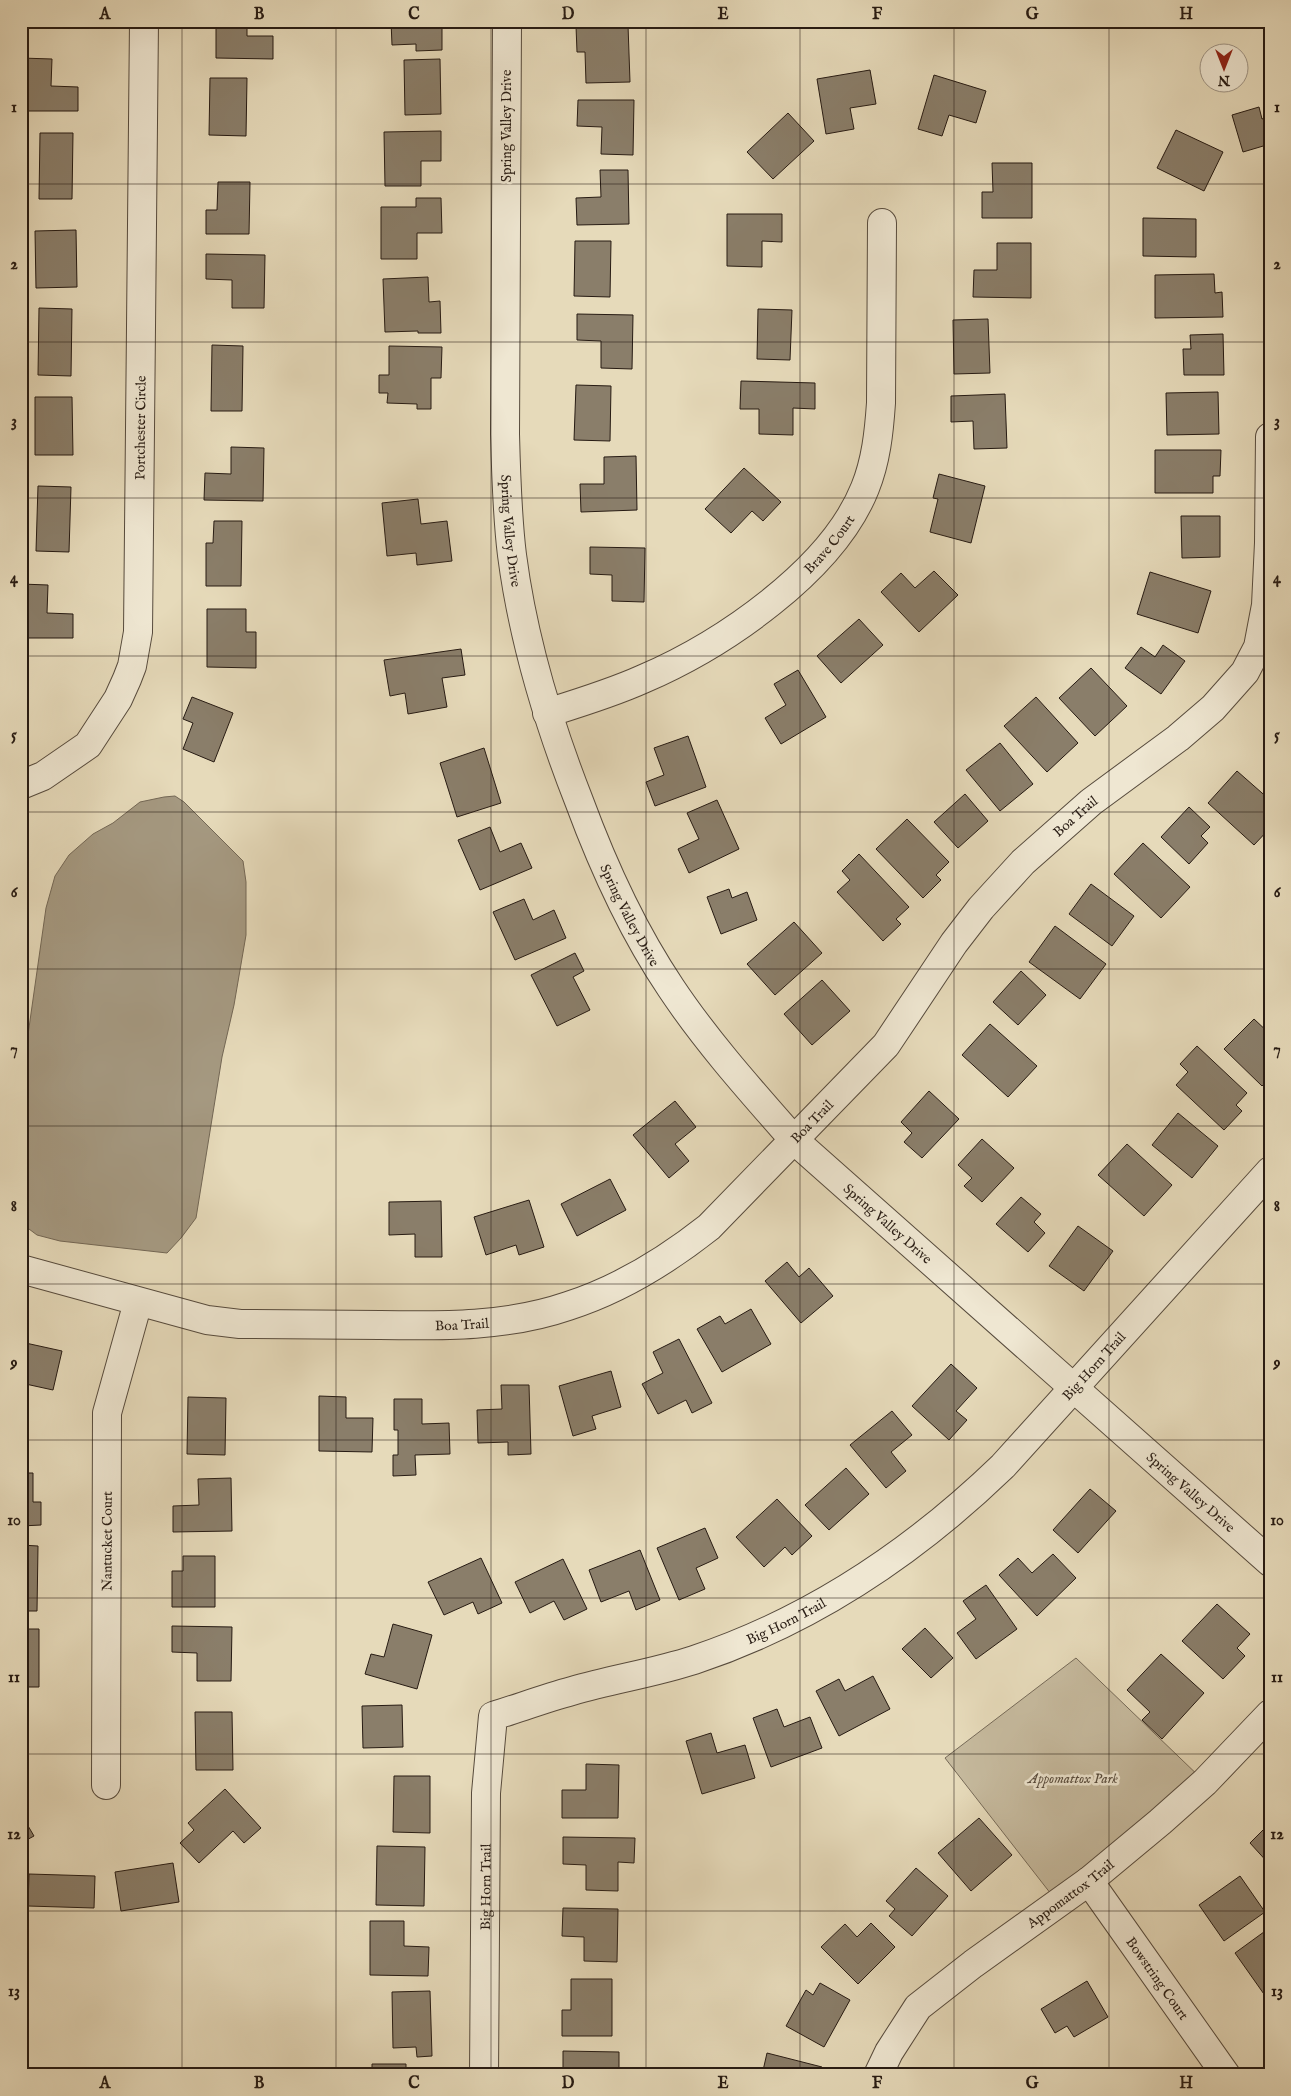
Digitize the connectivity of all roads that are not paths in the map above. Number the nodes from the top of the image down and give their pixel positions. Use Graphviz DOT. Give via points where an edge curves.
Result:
graph roads {
  1 [pos="144,21"];
  2 [pos="507,21"];
  3 [pos="882,223"];
  4 [pos="1270,437"];
  5 [pos="547,713"];
  6 [pos="21,785"];
  7 [pos="794,1140"];
  8 [pos="1270,1171"];
  9 [pos="21,1268"];
  10 [pos="138,1302"];
  11 [pos="1074,1389"];
  12 [pos="1270,1562"];
  13 [pos="1270,1714"];
  14 [pos="106,1785"];
  15 [pos="1089,1881"];
  16 [pos="484,2075"];
  17 [pos="878,2075"];
  18 [pos="1226,2075"];
  1 -- 6 [label="street, Portchester Circle" via="138,632 132,666 118,700 88,745 43,776"];
  2 -- 5 [label="street, Spring Valley Drive" via="506,496 521,609"];
  3 -- 5 [label="street, Brave Court" via="879,433 865,488 842,529 800,577 720,637 644,679"];
  4 -- 7 [label="street, Boa Trail" via="1266,604 1258,648 1244,672 1213,708 1178,738 1090,802 1023,862 954,943 886,1045"];
  5 -- 7 [label="street, Spring Valley Drive" via="612,884 670,987 728,1064"];
  7 -- 10 [label="street, Boa Trail" via="709,1227 678,1251 618,1286 538,1315 488,1324 451,1326 240,1324 207,1320"];
  7 -- 11 [label="street, Spring Valley Drive"];
  8 -- 11 [label="street, Big Horn Trail"];
  9 -- 10 [label="street, Boa Trail"];
  10 -- 14 [label="street, Nantucket Court" via="107,1413"];
  11 -- 12 [label="street, Spring Valley Drive"];
  11 -- 16 [label="street, Big Horn Trail" via="974,1494 904,1551 846,1590 785,1623 696,1659 655,1672 573,1690 493,1716 486,1793"];
  13 -- 15 [label="street, Appomattox Trail" via="1205,1782"];
  15 -- 17 [label="street, Appomattox Trail" via="918,2007"];
  15 -- 18 [label="street, Bowstring Court"];
}
